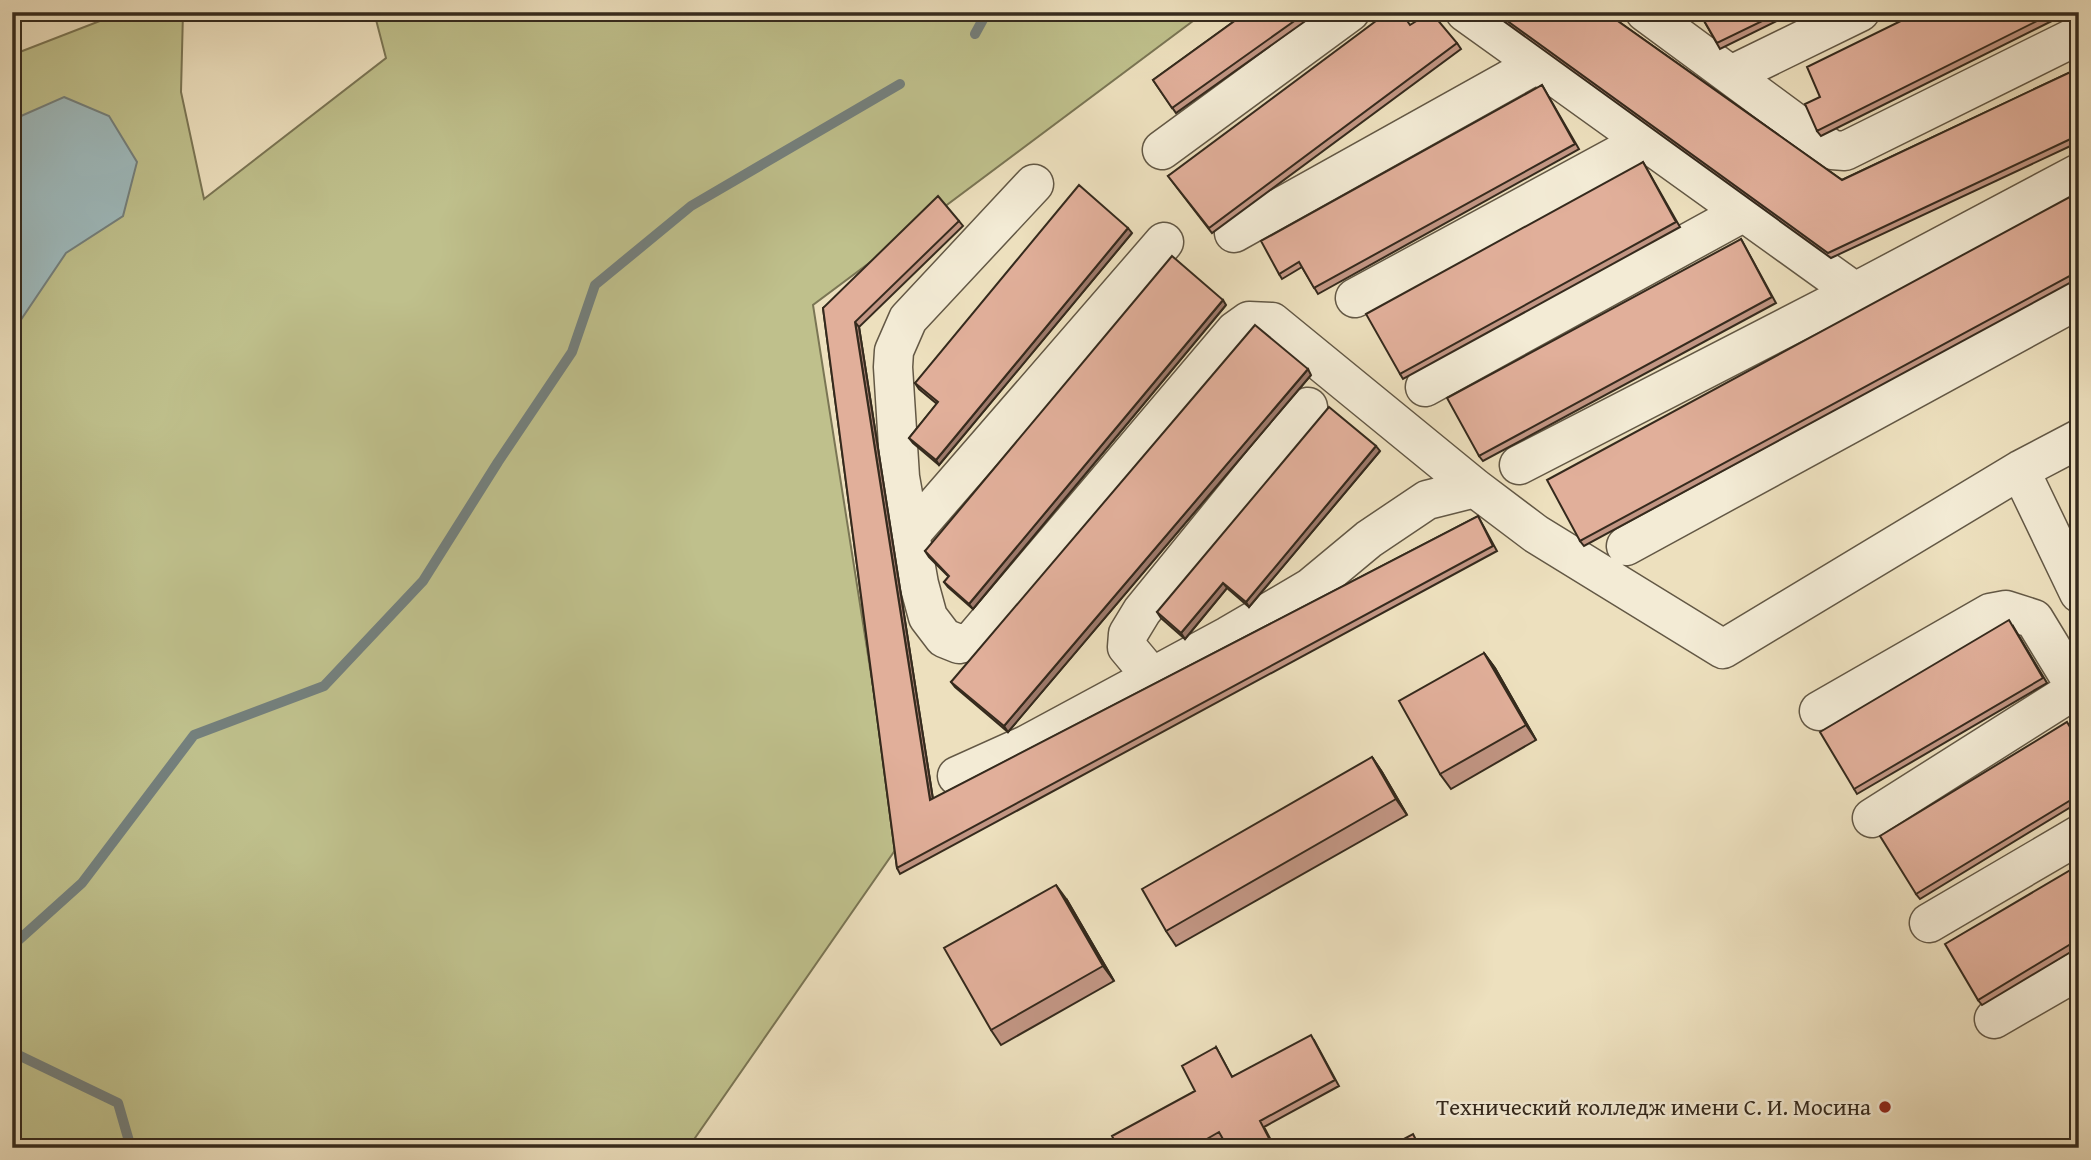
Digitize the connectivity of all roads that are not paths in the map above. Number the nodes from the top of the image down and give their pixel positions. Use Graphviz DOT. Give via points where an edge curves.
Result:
graph roads {
  1 [pos="1350,12"];
  2 [pos="1465,12"];
  3 [pos="1645,12"];
  4 [pos="1860,12"];
  5 [pos="2079,35"];
  6 [pos="1537,64"];
  7 [pos="1731,75"];
  8 [pos="1644,141"];
  9 [pos="1162,150"];
  10 [pos="2079,173"];
  11 [pos="1034,184"];
  12 [pos="1744,212"];
  13 [pos="1234,233"];
  14 [pos="1164,242"];
  15 [pos="1855,292"];
  16 [pos="1355,298"];
  17 [pos="2079,299"];
  18 [pos="1424,387"];
  19 [pos="1308,407"];
  20 [pos="2079,439"];
  21 [pos="1519,465"];
  22 [pos="2020,470"];
  23 [pos="1475,488"];
  24 [pos="910,535"];
  25 [pos="1626,546"];
  26 [pos="2079,593"];
  27 [pos="1153,677"];
  28 [pos="2078,691"];
  29 [pos="1819,711"];
  30 [pos="957,776"];
  31 [pos="1872,818"];
  32 [pos="2079,835"];
  33 [pos="1928,923"];
  34 [pos="2079,970"];
  35 [pos="1994,1019"];
  1 -- 9 [label="street"];
  2 -- 6 [label="street"];
  3 -- 7 [label="street"];
  4 -- 7 [label="street"];
  5 -- 7 [label="street" via="1838,152"];
  6 -- 8 [label="street"];
  6 -- 13 [label="street"];
  8 -- 12 [label="street"];
  8 -- 16 [label="street"];
  10 -- 15 [label="street"];
  11 -- 24 [label="street" via="908,319 894,351 900,477"];
  12 -- 15 [label="street"];
  12 -- 18 [label="street"];
  14 -- 24 [label="street"];
  15 -- 21 [label="street"];
  17 -- 25 [label="street"];
  19 -- 27 [label="street" via="1128,634 1127,647"];
  20 -- 22 [label="street"];
  22 -- 23 [label="street" via="1723,649 1536,534"];
  22 -- 26 [label="street"];
  23 -- 24 [label="street" via="1272,322 1249,321 1235,331 972,641 958,644 944,638 928,617"];
  23 -- 27 [label="street" via="1427,500 1310,587"];
  27 -- 30 [label="street"];
  28 -- 29 [label="street" via="2034,619 2006,610 1990,613"];
  28 -- 31 [label="street"];
  32 -- 33 [label="street"];
  34 -- 35 [label="street"];
}
